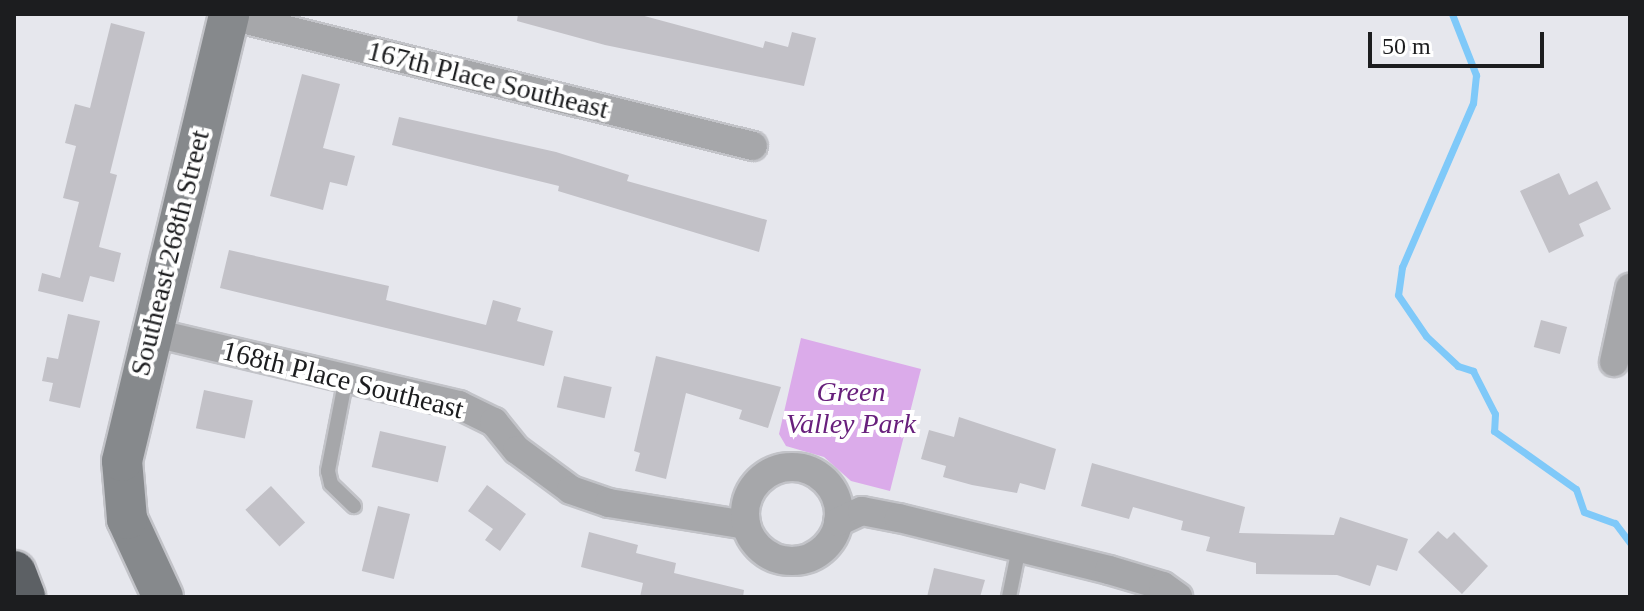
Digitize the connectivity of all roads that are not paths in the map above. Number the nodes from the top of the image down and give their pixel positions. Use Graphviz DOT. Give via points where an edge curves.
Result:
graph roads {
  1 [pos="227,14"];
  2 [pos="753,146"];
  3 [pos="1630,288"];
  4 [pos="150,332"];
  5 [pos="1614,362"];
  6 [pos="346,378"];
  7 [pos="354,506"];
  8 [pos="838,522"];
  9 [pos="746,525"];
  10 [pos="1019,548"];
  11 [pos="14,573"];
  12 [pos="23,597"];
  13 [pos="163,597"];
  14 [pos="1009,597"];
  15 [pos="1178,597"];
  1 -- 2 [label="street, 167th Place Southeast"];
  1 -- 4 [label="street, Southeast 268th Street"];
  3 -- 5 [label="street"];
  4 -- 6 [label="street, 168th Place Southeast"];
  4 -- 13 [label="street, Southeast 268th Street" via="122,461 122,494"];
  6 -- 7 [label="lane" via="328,471 331,484"];
  6 -- 9 [label="street, 168th Place Southeast" via="482,416 571,490 609,503"];
  8 -- 9 [label="street" via="822,550 793,561 763,551"];
  8 -- 9 [label="street" via="834,492 825,480 783,467 748,495"];
  8 -- 10 [label="street" via="862,511"];
  10 -- 14 [label="lane"];
  10 -- 15 [label="street" via="1163,586"];
  11 -- 12 [label="highway"];
}
